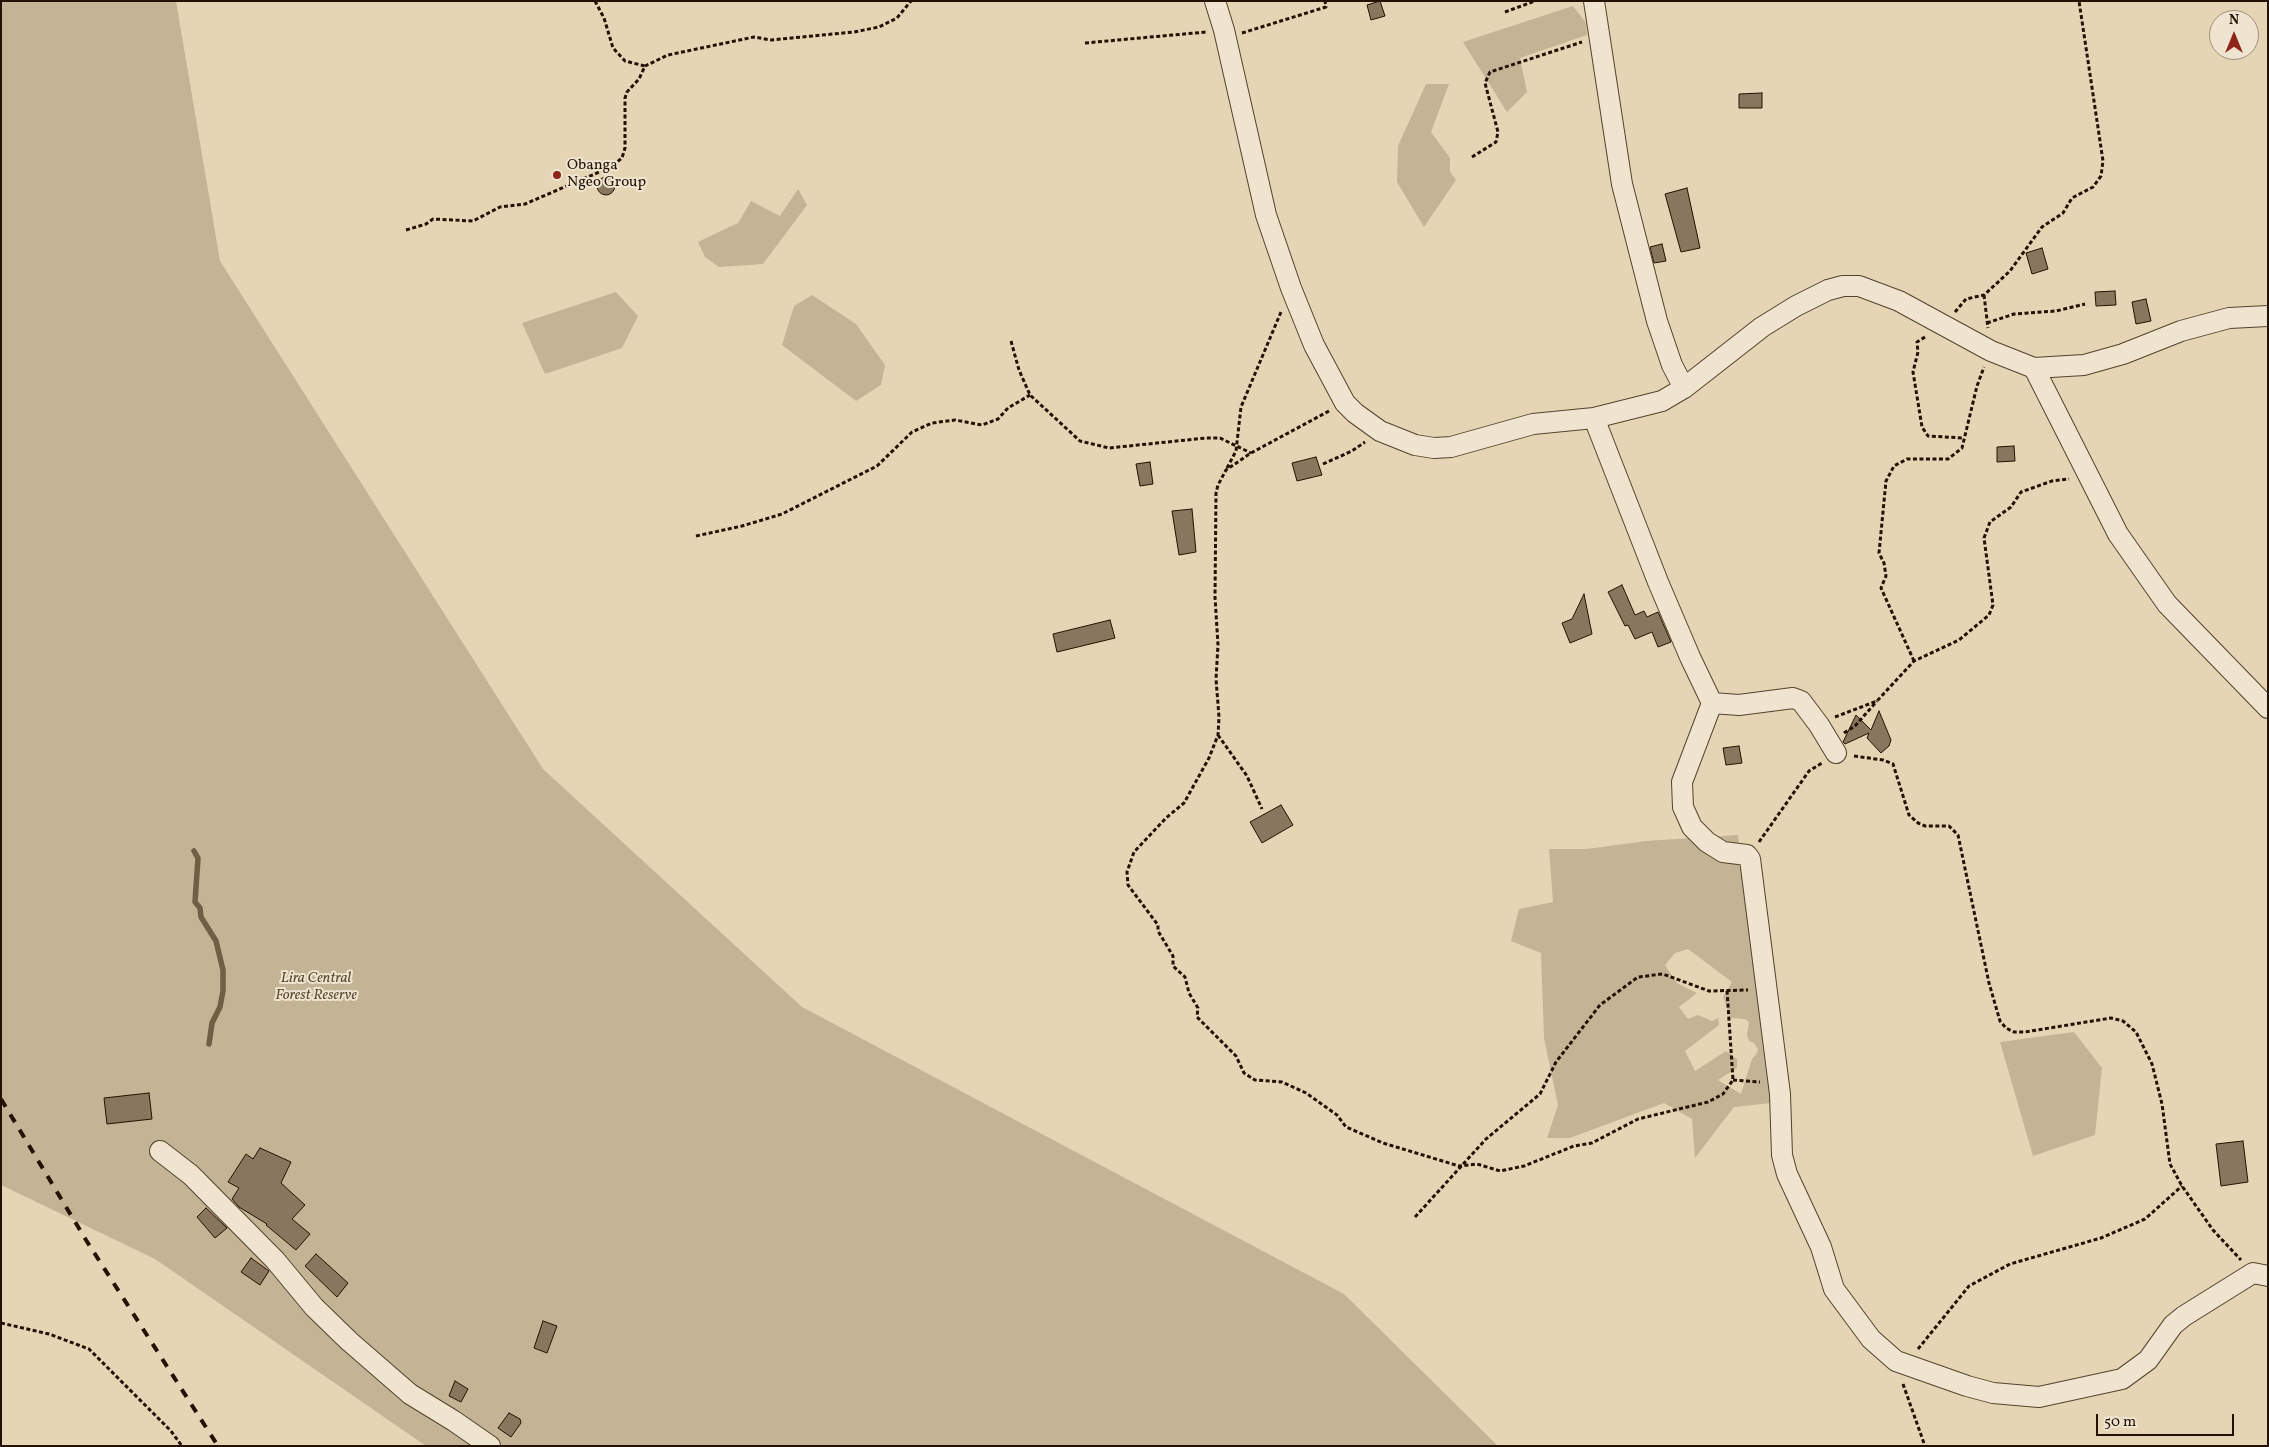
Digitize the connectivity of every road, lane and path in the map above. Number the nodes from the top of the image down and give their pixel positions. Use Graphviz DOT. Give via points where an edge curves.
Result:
graph roads {
  1 [pos="595,1"];
  2 [pos="911,1"];
  3 [pos="1215,1"];
  4 [pos="1325,1"];
  5 [pos="1535,1"];
  6 [pos="1594,1"];
  7 [pos="2079,1"];
  8 [pos="1505,12"];
  9 [pos="1225,34"];
  10 [pos="1599,36"];
  11 [pos="1085,43"];
  12 [pos="645,66"];
  13 [pos="1472,157"];
  14 [pos="406,230"];
  15 [pos="1291,288"];
  16 [pos="1984,295"];
  17 [pos="2085,304"];
  18 [pos="2268,316"];
  19 [pos="1988,322"];
  20 [pos="1944,324"];
  21 [pos="1962,336"];
  22 [pos="1011,341"];
  23 [pos="1991,351"];
  24 [pos="2034,368"];
  25 [pos="1684,388"];
  26 [pos="1030,395"];
  27 [pos="1345,402"];
  28 [pos="1594,418"];
  29 [pos="1380,431"];
  30 [pos="1964,438"];
  31 [pos="1236,446"];
  32 [pos="1251,453"];
  33 [pos="1323,464"];
  34 [pos="1226,470"];
  35 [pos="2089,476"];
  36 [pos="696,536"];
  37 [pos="1914,661"];
  38 [pos="1876,701"];
  39 [pos="1712,703"];
  40 [pos="2268,708"];
  41 [pos="1819,725"];
  42 [pos="1218,735"];
  43 [pos="1836,753"];
  44 [pos="1262,809"];
  45 [pos="1749,856"];
  46 [pos="1766,989"];
  47 [pos="1727,990"];
  48 [pos="1733,1080"];
  49 [pos="1778,1083"];
  50 [pos="160,1151"];
  51 [pos="1459,1166"];
  52 [pos="2182,1186"];
  53 [pos="1415,1217"];
  54 [pos="2261,1274"];
  55 [pos="1,1323"];
  56 [pos="1896,1361"];
  57 [pos="182,1446"];
  58 [pos="490,1446"];
  59 [pos="1926,1446"];
  1 -- 12 [label="path" via="613,48 626,61"];
  2 -- 12 [label="path" via="897,18 879,27 771,40 754,37 668,55"];
  3 -- 9 [label="street"];
  4 -- 9 [label="path" via="1326,8"];
  5 -- 8 [label="path"];
  6 -- 10 [label="street"];
  7 -- 16 [label="path" via="2103,161 2101,176 2093,187 2072,198 2062,213 2042,227 2010,271"];
  9 -- 11 [label="path"];
  9 -- 15 [label="street" via="1266,215"];
  10 -- 13 [label="path" via="1490,72 1485,84 1498,132 1496,142"];
  10 -- 25 [label="street" via="1622,184 1656,321"];
  12 -- 14 [label="path" via="625,98 625,148 622,158 611,167 524,204 500,207 473,221 433,219"];
  15 -- 27 [label="street" via="1314,345"];
  15 -- 31 [label="path" via="1241,407"];
  16 -- 19 [label="path"];
  16 -- 20 [label="path" via="1966,298"];
  17 -- 19 [label="path" via="2056,311 2014,314"];
  18 -- 24 [label="street" via="2229,318 2084,364"];
  19 -- 21 [label="path"];
  19 -- 23 [label="path"];
  20 -- 21 [label="street"];
  20 -- 25 [label="street" via="1899,301 1859,286 1836,288 1796,306 1762,327"];
  20 -- 30 [label="path" via="1917,342 1913,372 1922,427 1928,436"];
  21 -- 23 [label="street"];
  22 -- 26 [label="path"];
  23 -- 24 [label="street"];
  23 -- 30 [label="path" via="1977,386"];
  24 -- 35 [label="street"];
  25 -- 28 [label="street" via="1662,401"];
  26 -- 31 [label="path" via="1080,441 1109,448 1220,438"];
  26 -- 36 [label="path" via="1008,408 998,419 982,425 947,421 932,423 912,432 877,466 782,514"];
  27 -- 29 [label="street"];
  27 -- 32 [label="path"];
  28 -- 29 [label="street" via="1533,424 1451,447 1415,445"];
  28 -- 39 [label="street" via="1658,582"];
  29 -- 33 [label="path" via="1352,451"];
  30 -- 37 [label="path" via="1962,448 1956,454 1948,458 1907,458 1894,466 1886,481 1879,553 1886,576 1881,588"];
  31 -- 32 [label="path"];
  31 -- 34 [label="path"];
  32 -- 34 [label="path"];
  34 -- 42 [label="path" via="1216,494"];
  35 -- 37 [label="path" via="2052,481 2021,492 2012,507 1990,522 1984,538 1993,605 1989,615 1959,640"];
  35 -- 40 [label="street" via="2118,534 2167,604"];
  37 -- 38 [label="path"];
  38 -- 41 [label="path"];
  38 -- 43 [label="path" via="1855,726 1843,733"];
  39 -- 41 [label="street" via="1740,705 1793,698 1801,701"];
  39 -- 45 [label="street" via="1682,782 1683,807 1692,827 1707,842 1723,852"];
  41 -- 43 [label="street"];
  42 -- 44 [label="path" via="1247,776"];
  42 -- 51 [label="path" via="1184,803 1134,852 1127,872 1128,885 1158,925 1172,956 1172,966 1185,977 1189,994 1198,1008 1197,1017 1236,1056 1244,1074 1256,1080 1282,1082 1306,1093 1336,1115 1346,1127"];
  43 -- 45 [label="path" via="1809,772"];
  43 -- 52 [label="path" via="1893,764 1909,815 1926,826 1949,826 1958,835 1989,983 2000,1021 2006,1028 2025,1032 2111,1018 2123,1021 2136,1032 2152,1064 2162,1104 2170,1164"];
  45 -- 46 [label="street"];
  46 -- 47 [label="path"];
  46 -- 49 [label="street"];
  47 -- 48 [label="path"];
  47 -- 51 [label="path" via="1710,991 1663,974 1638,977 1600,1005 1556,1062 1540,1094"];
  48 -- 49 [label="path"];
  48 -- 51 [label="path" via="1723,1094 1708,1102 1638,1119 1592,1142 1524,1166 1500,1170 1477,1164"];
  49 -- 56 [label="street" via="1782,1155 1787,1174 1820,1247 1834,1289 1871,1339"];
  50 -- 58 [label="street" via="191,1175 349,1341 410,1394"];
  51 -- 53 [label="path"];
  52 -- 54 [label="path" via="2213,1230"];
  52 -- 56 [label="path" via="2145,1218 2101,1238 2010,1264 1969,1286 1917,1351"];
  54 -- 56 [label="street" via="2184,1316 2173,1325 2148,1360 2122,1379 2039,1397 2013,1396 1993,1394"];
  55 -- 57 [label="path" via="49,1334 89,1349 172,1431"];
  56 -- 59 [label="path"];
}
